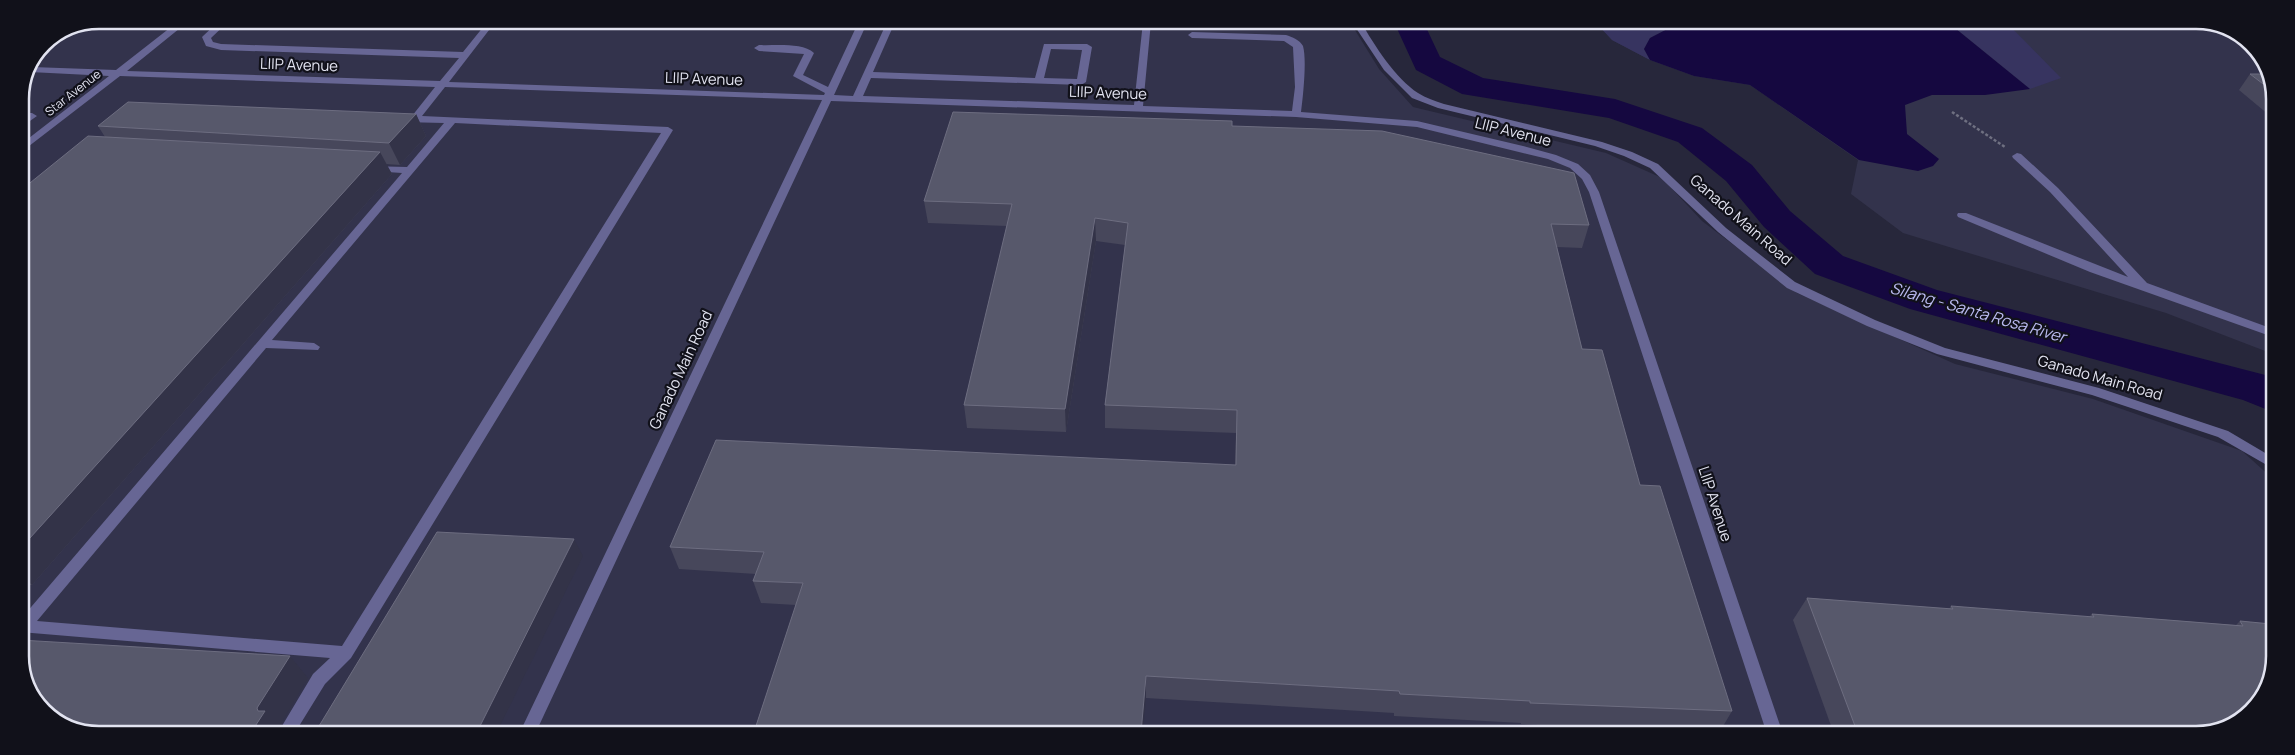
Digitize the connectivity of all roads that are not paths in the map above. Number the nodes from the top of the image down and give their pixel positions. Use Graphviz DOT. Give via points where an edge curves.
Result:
graph roads {
  1 [pos="174,29"];
  2 [pos="215,29"];
  3 [pos="486,29"];
  4 [pos="861,29"];
  5 [pos="888,29"];
  6 [pos="1146,29"];
  7 [pos="1360,29"];
  8 [pos="1192,36"];
  9 [pos="759,48"];
  10 [pos="465,55"];
  11 [pos="35,70"];
  12 [pos="118,73"];
  13 [pos="869,75"];
  14 [pos="1038,81"];
  15 [pos="443,85"];
  16 [pos="829,95"];
  17 [pos="856,100"];
  18 [pos="1138,109"];
  19 [pos="1296,114"];
  20 [pos="395,119"];
  21 [pos="415,119"];
  22 [pos="452,120"];
  23 [pos="29,143"];
  24 [pos="2017,156"];
  25 [pos="359,168"];
  26 [pos="408,170"];
  27 [pos="1962,215"];
  28 [pos="2143,286"];
  29 [pos="2266,330"];
  30 [pos="263,344"];
  31 [pos="314,347"];
  32 [pos="2266,459"];
  33 [pos="29,618"];
  34 [pos="29,627"];
  35 [pos="346,653"];
  36 [pos="290,726"];
  37 [pos="531,726"];
  38 [pos="1773,726"];
  1 -- 12 [label="street, Star Avenue"];
  2 -- 10 [label="street" via="206,37 209,44 221,47"];
  3 -- 10 [label="street"];
  4 -- 16 [label="street, Ganado Main Road"];
  5 -- 13 [label="street"];
  6 -- 18 [label="street"];
  7 -- 32 [label="street, Ganado Main Road" via="1409,91 1441,106 1598,144 1654,166 1722,230 1791,284 1870,323 1941,352 2096,391 2223,434"];
  8 -- 19 [label="street" via="1286,38 1294,42 1298,46 1300,87"];
  9 -- 16 [label="street" via="809,53 798,76"];
  10 -- 15 [label="street"];
  11 -- 12 [label="street, LIIP Avenue"];
  12 -- 15 [label="street, LIIP Avenue"];
  12 -- 23 [label="street, Star Avenue"];
  13 -- 14 [label="street"];
  13 -- 17 [label="street"];
  14 -- 14 [label="street" via="1047,46 1087,47 1081,82"];
  15 -- 16 [label="street, LIIP Avenue"];
  15 -- 21 [label="street"];
  16 -- 17 [label="street, LIIP Avenue"];
  16 -- 37 [label="street, Ganado Main Road"];
  17 -- 18 [label="street, LIIP Avenue"];
  18 -- 19 [label="street, LIIP Avenue"];
  19 -- 38 [label="street, LIIP Avenue" via="1417,124 1552,156 1574,166 1586,177 1594,192"];
  20 -- 21 [label="street"];
  21 -- 22 [label="street"];
  22 -- 26 [label="street"];
  22 -- 35 [label="street" via="668,130"];
  24 -- 28 [label="street" via="2054,190"];
  25 -- 26 [label="street"];
  26 -- 30 [label="street"];
  27 -- 28 [label="street"];
  28 -- 29 [label="street"];
  30 -- 31 [label="street"];
  30 -- 33 [label="street"];
  34 -- 35 [label="street"];
  35 -- 36 [label="street" via="319,679"];
}
